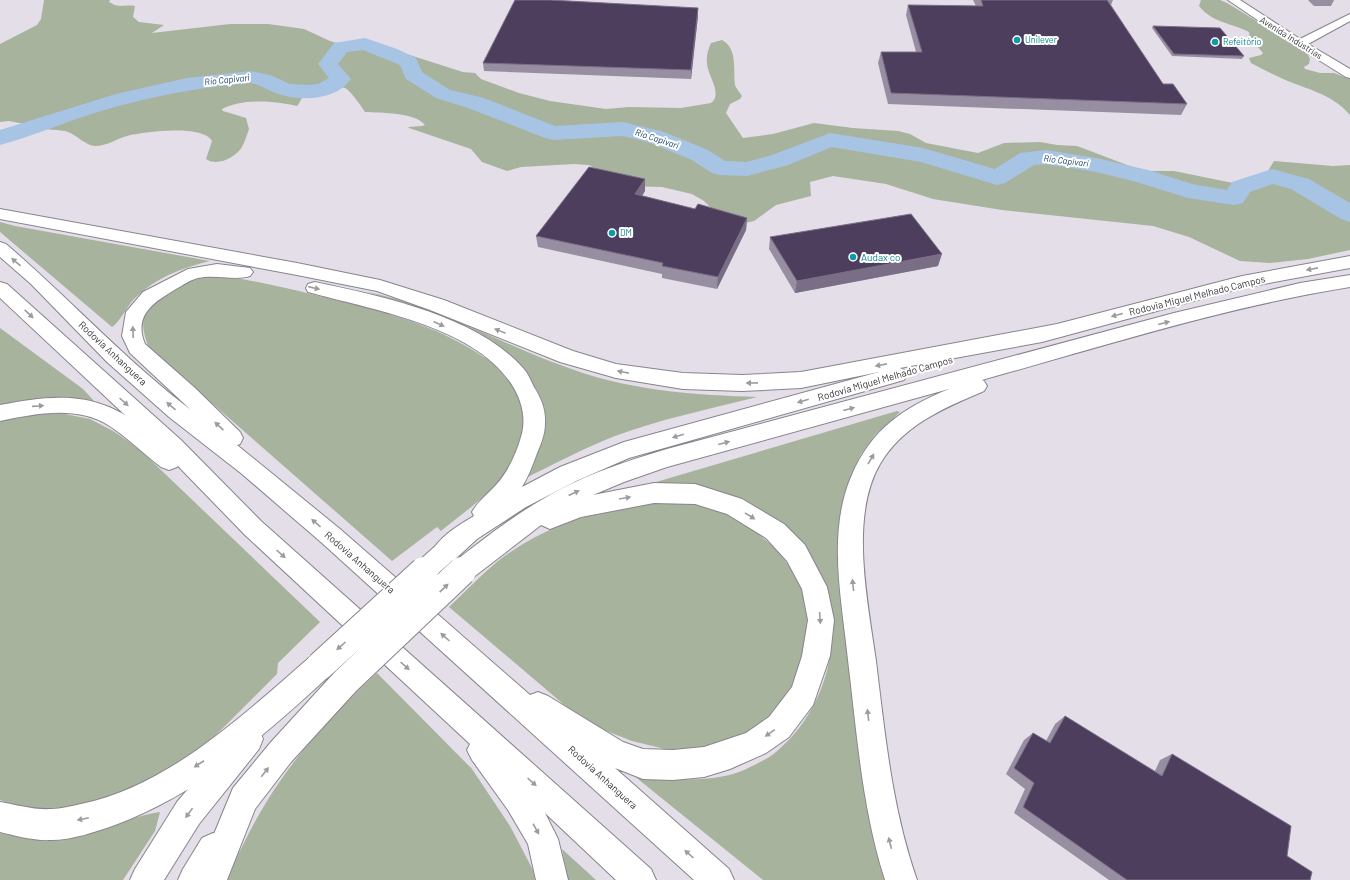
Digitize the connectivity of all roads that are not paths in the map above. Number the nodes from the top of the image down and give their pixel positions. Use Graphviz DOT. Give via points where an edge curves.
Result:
graph roads {
  1 [pos="1233,0"];
  2 [pos="1248,0"];
  3 [pos="1350,17"];
  4 [pos="1304,42"];
  5 [pos="1350,65"];
  6 [pos="1350,74"];
  7 [pos="0,214"];
  8 [pos="0,248"];
  9 [pos="1350,262"];
  10 [pos="1350,281"];
  11 [pos="0,288"];
  12 [pos="1060,340"];
  13 [pos="0,413"];
  14 [pos="250,468"];
  15 [pos="253,528"];
  16 [pos="468,532"];
  17 [pos="508,534"];
  18 [pos="452,562"];
  19 [pos="470,660"];
  20 [pos="285,697"];
  21 [pos="449,706"];
  22 [pos="242,803"];
  23 [pos="0,817"];
  24 [pos="146,880"];
  25 [pos="194,880"];
  26 [pos="211,880"];
  27 [pos="552,880"];
  28 [pos="640,880"];
  29 [pos="718,880"];
  30 [pos="901,880"];
  1 -- 4 [label="street, Avenida Indústrias"];
  2 -- 4 [label="street, Avenida Indústrias"];
  3 -- 4 [label="street"];
  4 -- 5 [label="street, Avenida Indústrias"];
  4 -- 6 [label="street, Avenida Indústrias"];
  12 -- 7 [label="main road, one-way" via="801,380 759,383 683,381 616,371 567,357 437,305 380,286"];
  14 -- 8 [label="main road, Rodovia Anhanguera, one-way" via="114,357 37,280"];
  9 -- 12 [label="main road, Rodovia Miguel Melhado Campos, one-way" via="1242,282"];
  12 -- 10 [label="main road, Rodovia Miguel Melhado Campos, one-way" via="1174,320"];
  11 -- 15 [label="main road, one-way" via="173,446"];
  12 -- 16 [label="main road, Rodovia Miguel Melhado Campos, one-way" via="624,452 568,474 518,500"];
  17 -- 12 [label="main road, Rodovia Miguel Melhado Campos, one-way" via="566,497 614,476"];
  30 -- 12 [label="main road, one-way" via="890,842 876,768 854,595 851,532 858,488 872,457 906,420"];
  13 -- 15 [label="main road, one-way" via="35,406 64,405 92,409 115,419"];
  14 -- 16 [label="main road, one-way" via="232,437 137,348 132,336 136,312 142,304 162,288 194,273 217,270 247,273 380,303 433,321 476,341 510,365 530,398 534,419 533,434 515,478"];
  19 -- 14 [label="main road, Rodovia Anhanguera, one-way"];
  15 -- 21 [label="main road, one-way"];
  16 -- 18 [label="main road, Rodovia Miguel Melhado Campos"];
  17 -- 18 [label="main road, Rodovia Miguel Melhado Campos"];
  17 -- 19 [label="main road, one-way" via="579,508 654,493 695,494 734,506 775,531 796,553 814,587 821,620 816,656 803,695 779,727 756,743 730,754 704,762 673,765 643,764 615,754"];
  18 -- 20 [label="main road, one-way, bridge" via="320,666"];
  22 -- 18 [label="main road, one-way, bridge" via="281,752"];
  29 -- 19 [label="main road, Rodovia Anhanguera, one-way"];
  20 -- 23 [label="main road, one-way" via="224,748 148,797 103,815 59,824 24,823"];
  20 -- 24 [label="main road, one-way" via="188,813"];
  21 -- 27 [label="main road, one-way" via="519,799 542,839"];
  21 -- 28 [label="main road, one-way"];
  22 -- 25 [label="main road"];
  22 -- 26 [label="main road"];
}
